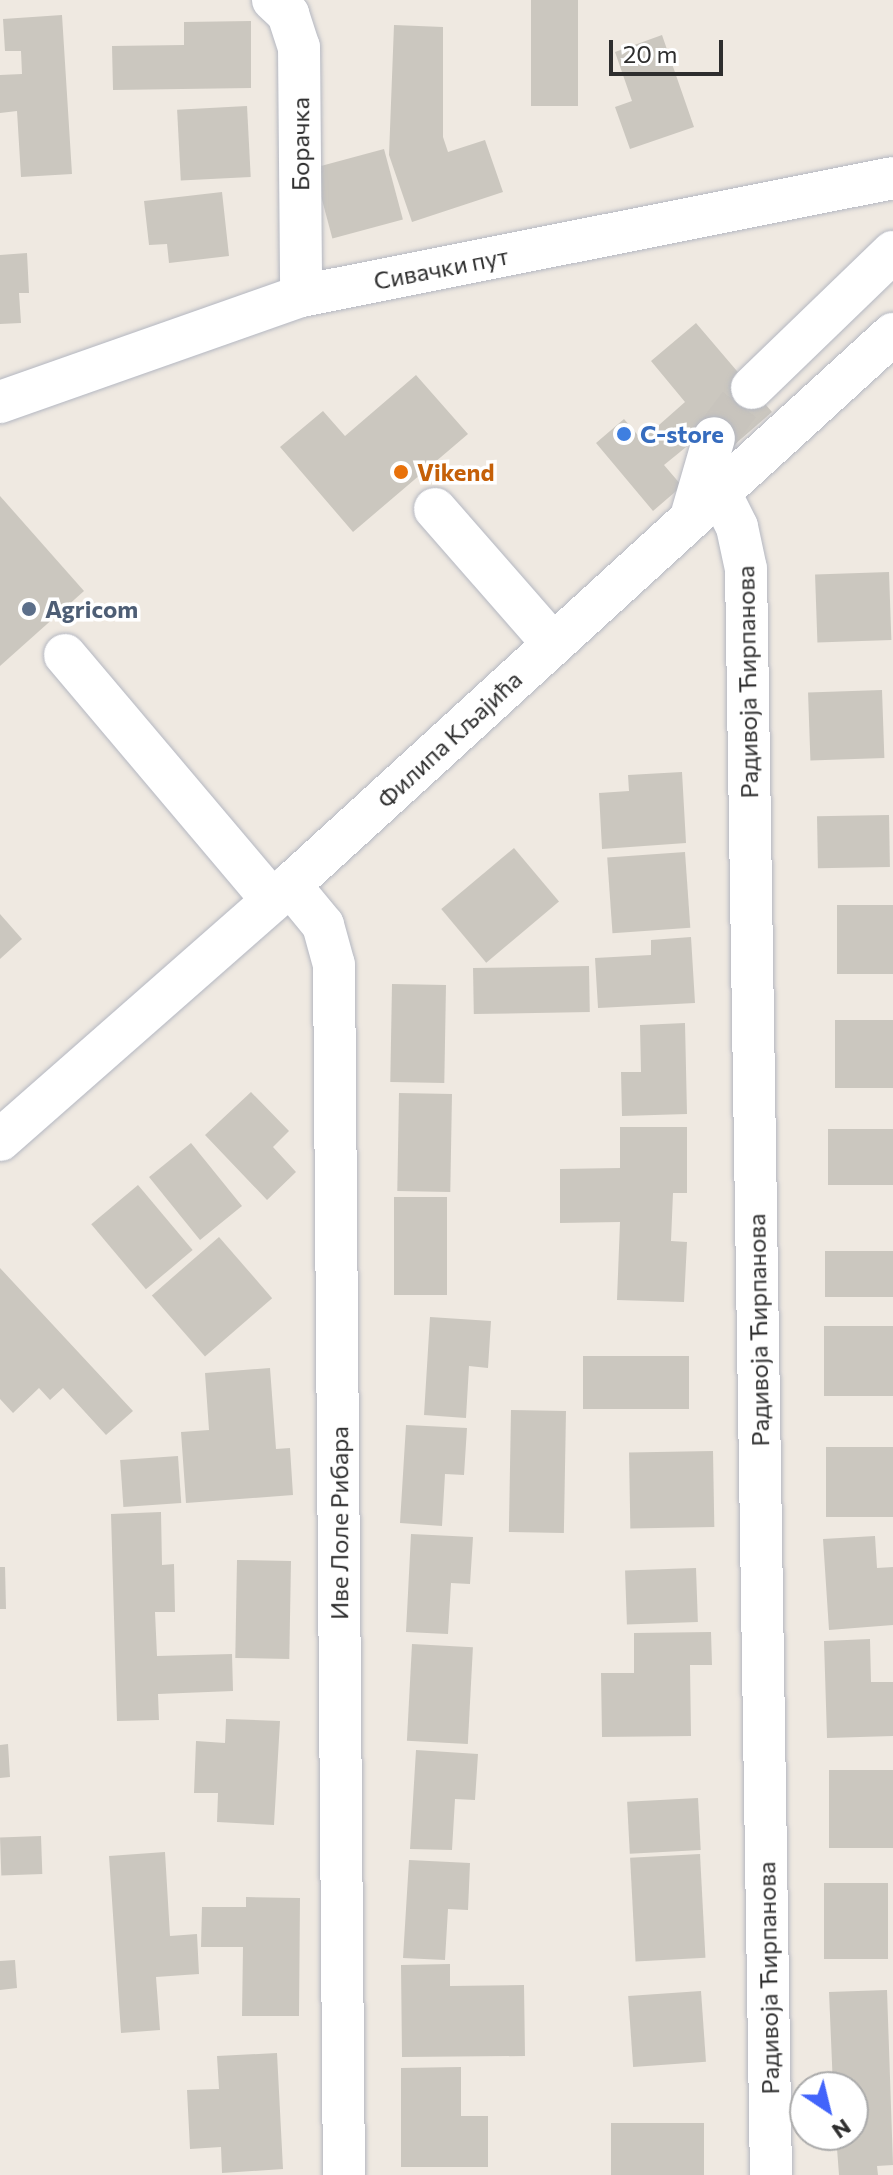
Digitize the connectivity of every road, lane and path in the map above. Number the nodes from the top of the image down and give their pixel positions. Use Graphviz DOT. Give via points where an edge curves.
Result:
graph roads {
  1 [pos="273,0"];
  2 [pos="893,178"];
  3 [pos="893,252"];
  4 [pos="301,296"];
  5 [pos="893,334"];
  6 [pos="752,388"];
  7 [pos="0,402"];
  8 [pos="714,438"];
  9 [pos="705,504"];
  10 [pos="435,509"];
  11 [pos="553,644"];
  12 [pos="65,655"];
  13 [pos="281,893"];
  14 [pos="0,1140"];
  15 [pos="344,2175"];
  16 [pos="771,2175"];
  1 -- 4 [label="street, Борачка" via="288,14 299,47"];
  2 -- 4 [label="street, Сивачки пут"];
  3 -- 6 [label="street"];
  4 -- 7 [label="street, Сивачки пут"];
  5 -- 9 [label="street, Филипа Кљајића"];
  8 -- 9 [label="street"];
  9 -- 11 [label="street, Филипа Кљајића"];
  9 -- 16 [label="street, Радивоја Ћирпанова" via="737,527 746,569"];
  10 -- 11 [label="street"];
  11 -- 13 [label="street, Филипа Кљајића"];
  12 -- 13 [label="street, Иве Лоле Рибара"];
  13 -- 14 [label="street, Филипа Кљајића"];
  13 -- 15 [label="street, Иве Лоле Рибара" via="323,925 334,965"];
}
